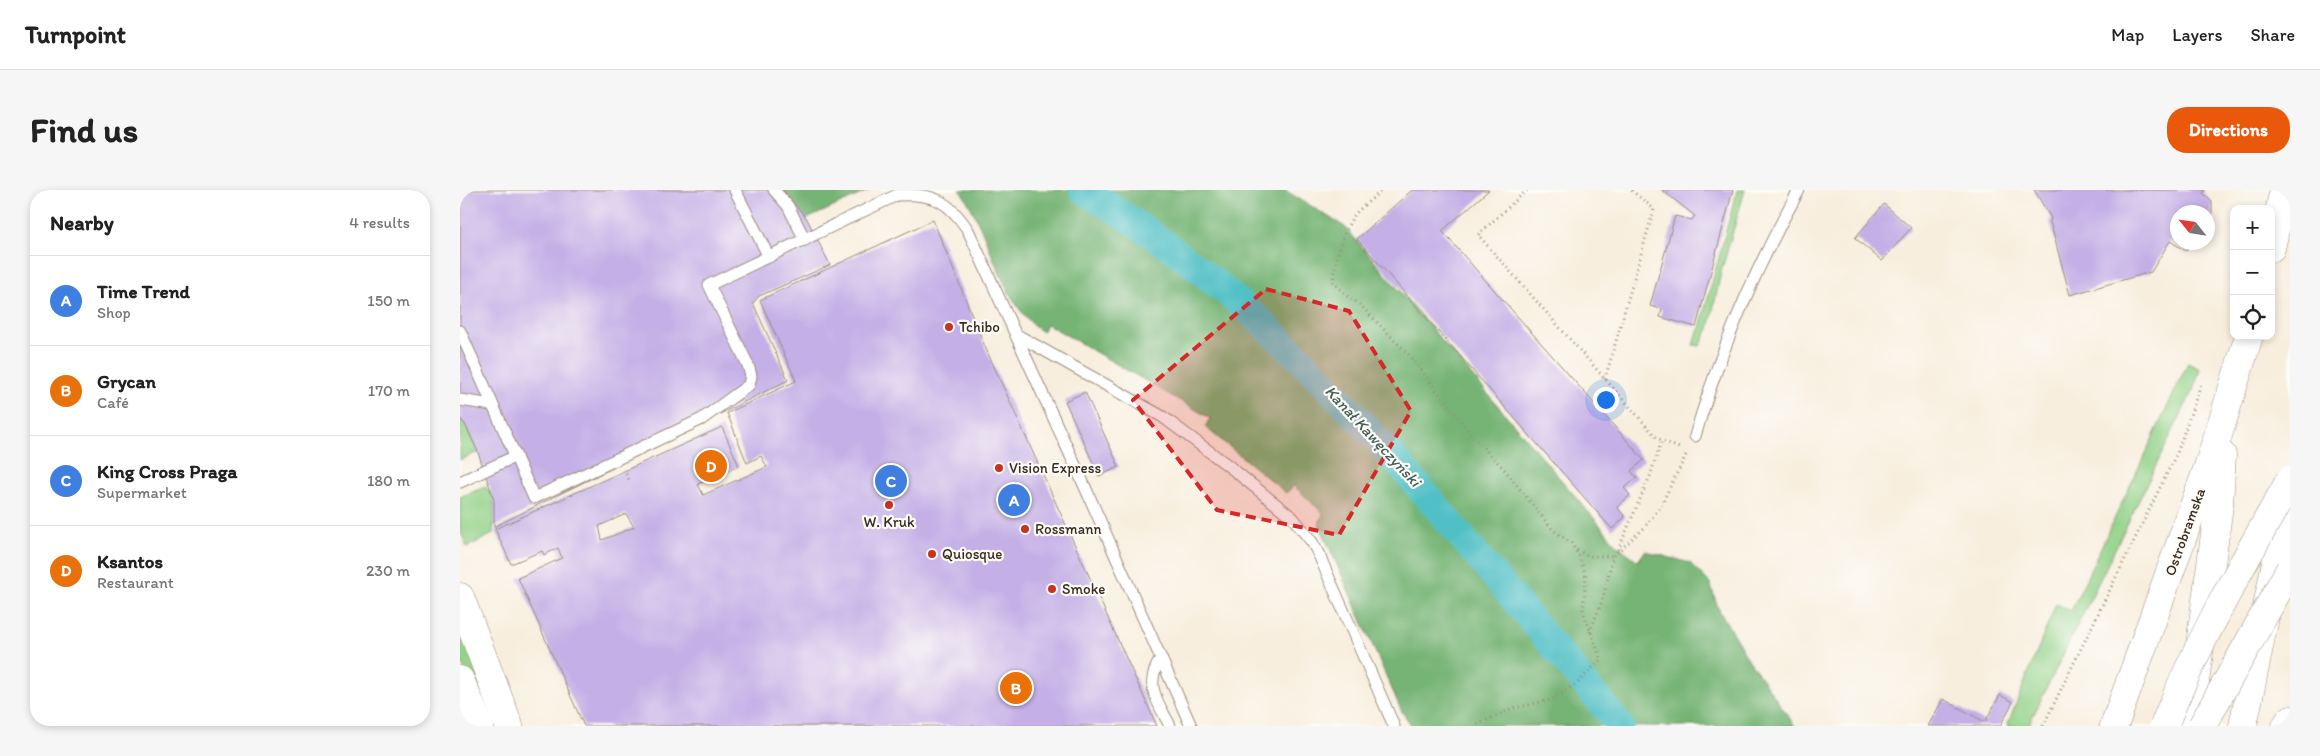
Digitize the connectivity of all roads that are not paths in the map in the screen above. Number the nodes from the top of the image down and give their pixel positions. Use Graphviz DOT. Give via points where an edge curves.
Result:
graph roads {
  1 [pos="736,190"];
  2 [pos="774,190"];
  3 [pos="1799,190"];
  4 [pos="2284,190"];
  5 [pos="2275,230"];
  6 [pos="805,240"];
  7 [pos="769,257"];
  8 [pos="460,332"];
  9 [pos="1017,335"];
  10 [pos="2248,340"];
  11 [pos="460,400"];
  12 [pos="492,405"];
  13 [pos="2222,428"];
  14 [pos="1695,436"];
  15 [pos="516,456"];
  16 [pos="2290,480"];
  17 [pos="460,482"];
  18 [pos="2290,493"];
  19 [pos="2290,569"];
  20 [pos="460,597"];
  21 [pos="1161,659"];
  22 [pos="460,680"];
  23 [pos="2290,720"];
  24 [pos="480,726"];
  25 [pos="509,726"];
  26 [pos="1170,726"];
  27 [pos="1191,726"];
  28 [pos="1394,726"];
  29 [pos="2114,726"];
  30 [pos="2164,726"];
  31 [pos="2189,726"];
  32 [pos="2202,726"];
  33 [pos="2243,726"];
  34 [pos="2286,726"];
  1 -- 7 [label="lane"];
  2 -- 6 [label="lane" via="788,206"];
  3 -- 14 [label="lane" via="1775,233 1742,310"];
  4 -- 5 [label="main road"];
  6 -- 7 [label="lane"];
  6 -- 9 [label="lane" via="896,195 920,194 943,202 957,213 968,230"];
  7 -- 15 [label="lane" via="709,285 748,365 751,376 744,390 702,419 534,498"];
  8 -- 12 [label="lane"];
  9 -- 21 [label="lane"];
  9 -- 28 [label="lane" via="1163,417 1293,518 1319,555"];
  10 -- 13 [label="main road, Ostrobramska"];
  11 -- 12 [label="lane"];
  12 -- 15 [label="lane"];
  13 -- 29 [label="main road, Ostrobramska"];
  13 -- 31 [label="main road" via="2223,468 2219,505"];
  15 -- 17 [label="lane"];
  16 -- 30 [label="main road, bridge" via="2227,594"];
  18 -- 33 [label="main road"];
  19 -- 32 [label="main road, bridge"];
  20 -- 25 [label="main road"];
  21 -- 26 [label="lane" via="1153,670 1152,678 1154,691"];
  21 -- 27 [label="lane"];
  22 -- 24 [label="main road"];
  23 -- 34 [label="main road"];
}
